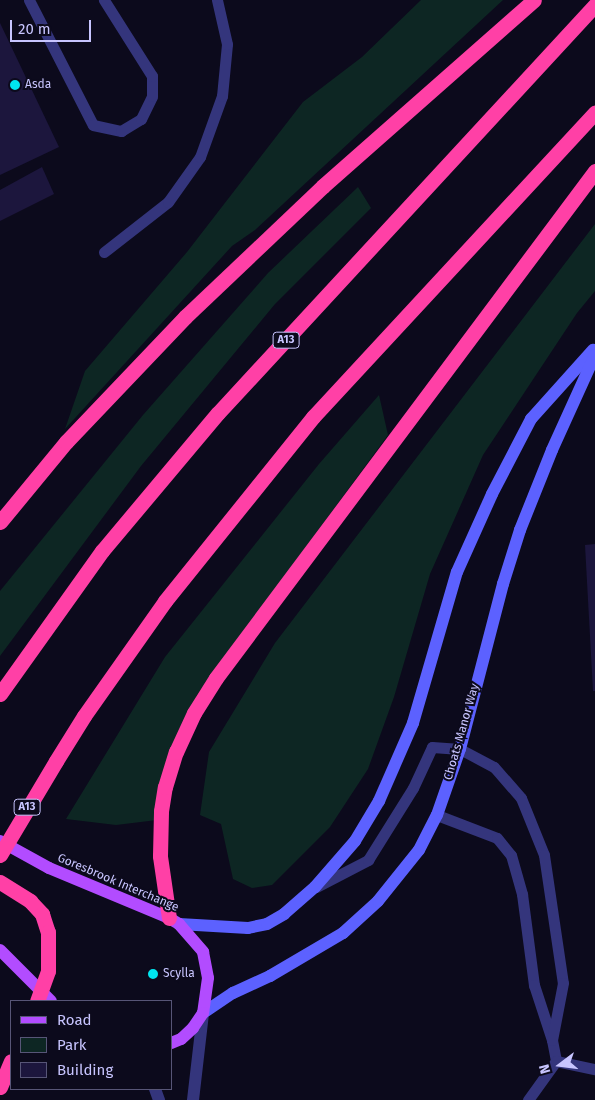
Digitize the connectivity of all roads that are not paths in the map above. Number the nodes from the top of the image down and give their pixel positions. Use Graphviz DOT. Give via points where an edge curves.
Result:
graph roads {
  1 [pos="29,0"];
  2 [pos="104,0"];
  3 [pos="217,0"];
  4 [pos="534,0"];
  5 [pos="595,5"];
  6 [pos="595,113"];
  7 [pos="595,171"];
  8 [pos="104,252"];
  9 [pos="595,348"];
  10 [pos="595,355"];
  11 [pos="0,522"];
  12 [pos="0,694"];
  13 [pos="460,749"];
  14 [pos="437,815"];
  15 [pos="0,841"];
  16 [pos="0,855"];
  17 [pos="0,882"];
  18 [pos="315,887"];
  19 [pos="174,921"];
  20 [pos="0,950"];
  21 [pos="44,998"];
  22 [pos="203,1013"];
  23 [pos="552,1040"];
  24 [pos="172,1044"];
  25 [pos="556,1061"];
  26 [pos="10,1063"];
  27 [pos="595,1069"];
  28 [pos="0,1086"];
  29 [pos="193,1100"];
  30 [pos="528,1100"];
  1 -- 2 [label="lane" via="93,125 121,131 141,119 152,96 152,76"];
  3 -- 8 [label="lane" via="227,44 222,96 200,157 168,202"];
  4 -- 11 [label="highway" via="323,186 185,317 66,442"];
  5 -- 12 [label="highway, A13" via="218,412 102,551"];
  6 -- 16 [label="highway, A13, bridge" via="313,417 165,601 84,716"];
  7 -- 19 [label="highway" via="194,713 176,752 161,811 160,856"];
  9 -- 18 [label="street" via="526,427 457,572 413,723 379,801 355,841"];
  10 -- 13 [label="street, Choats Manor Way" via="520,530"];
  13 -- 14 [label="street, Choats Manor Way"];
  13 -- 18 [label="lane" via="432,746 413,788 368,860"];
  13 -- 23 [label="lane" via="494,767 521,798 544,855 563,983"];
  14 -- 22 [label="street, Choats Manor Way" via="419,850 398,878 342,933"];
  14 -- 23 [label="lane" via="497,838 511,854 522,894 534,984"];
  15 -- 19 [label="main road, Goresbrook Interchange" via="49,868"];
  17 -- 21 [label="highway" via="30,900 42,914 48,932 49,951"];
  18 -- 19 [label="street" via="267,924 248,928"];
  19 -- 22 [label="main road, Goresbrook Interchange" via="203,952 208,978"];
  20 -- 21 [label="main road"];
  22 -- 24 [label="main road, Goresbrook Interchange" via="193,1028"];
  22 -- 29 [label="street"];
  23 -- 25 [label="lane"];
  25 -- 27 [label="lane"];
  25 -- 30 [label="lane"];
  26 -- 28 [label="highway"];
}
